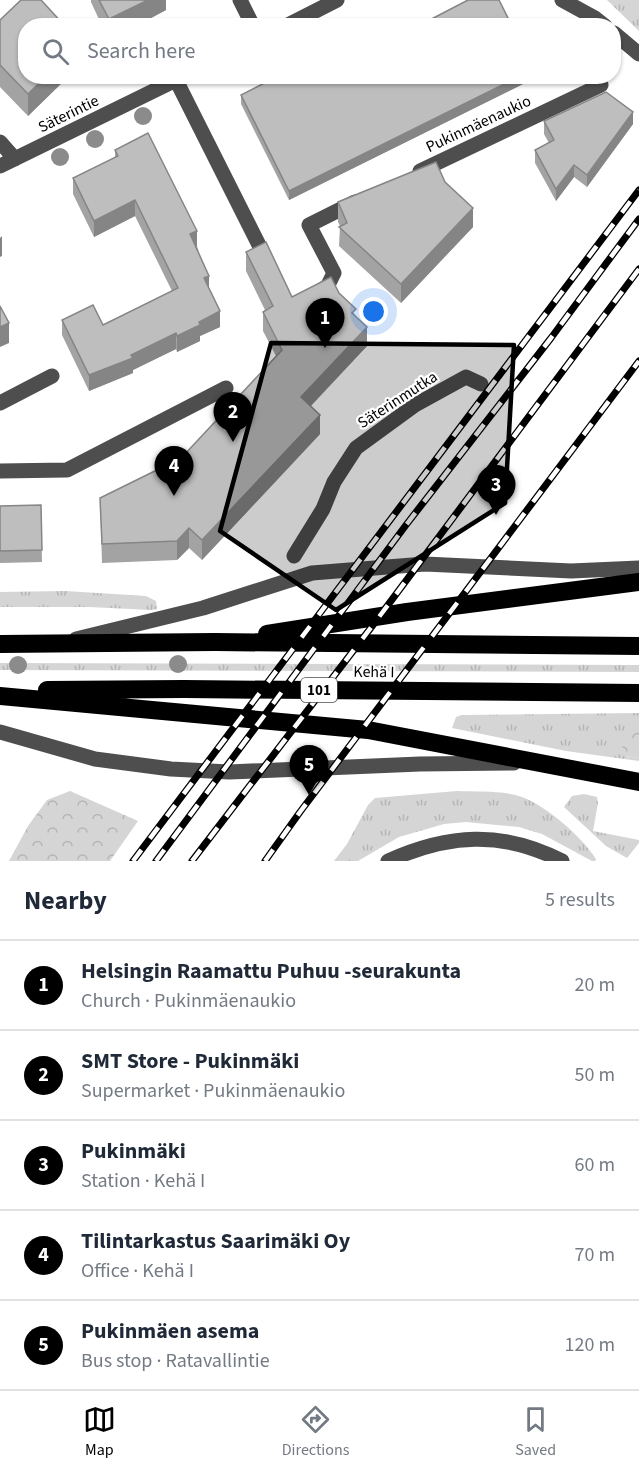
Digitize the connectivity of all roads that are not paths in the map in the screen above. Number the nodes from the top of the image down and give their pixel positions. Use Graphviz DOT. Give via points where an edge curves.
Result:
graph roads {
  1 [pos="240,0"];
  2 [pos="337,0"];
  3 [pos="562,0"];
  4 [pos="584,0"];
  5 [pos="249,18"];
  6 [pos="302,18"];
  7 [pos="593,18"];
  8 [pos="597,18"];
  9 [pos="621,39"];
  10 [pos="639,54"];
  11 [pos="168,84"];
  12 [pos="183,84"];
  13 [pos="601,85"];
  14 [pos="0,142"];
  15 [pos="15,159"];
  16 [pos="0,166"];
  17 [pos="411,175"];
  18 [pos="370,195"];
  19 [pos="262,251"];
  20 [pos="323,289"];
  21 [pos="52,376"];
  22 [pos="477,382"];
  23 [pos="226,388"];
  24 [pos="0,403"];
  25 [pos="0,471"];
  26 [pos="294,556"];
  27 [pos="639,568"];
  28 [pos="639,582"];
  29 [pos="215,642"];
  30 [pos="57,643"];
  31 [pos="0,644"];
  32 [pos="639,646"];
  33 [pos="0,691"];
  34 [pos="639,693"];
  35 [pos="0,696"];
  36 [pos="0,732"];
  37 [pos="540,763"];
  38 [pos="639,782"];
  39 [pos="388,861"];
  40 [pos="562,861"];
  1 -- 5 [label="street"];
  2 -- 6 [label="street"];
  3 -- 7 [label="street"];
  4 -- 8 [label="street"];
  9 -- 10 [label="street"];
  11 -- 15 [label="street, Säterintie"];
  12 -- 19 [label="street"];
  13 -- 17 [label="street, Pukinmäenaukio"];
  14 -- 15 [label="street"];
  15 -- 16 [label="street, Säterintie"];
  18 -- 20 [label="street" via="309,225 334,273"];
  21 -- 24 [label="street"];
  22 -- 26 [label="street, Säterinmutka" via="466,376 415,405 356,448"];
  23 -- 25 [label="street" via="67,470"];
  27 -- 30 [label="street" via="572,571 425,564 312,573 203,608"];
  28 -- 29 [label="highway"];
  29 -- 30 [label="highway, Kehä I"];
  29 -- 32 [label="highway, Kehä I"];
  30 -- 31 [label="highway, Kehä I"];
  33 -- 34 [label="highway, Kehä I / 101"];
  35 -- 37 [label="highway" via="368,730"];
  36 -- 37 [label="street" via="95,759 171,769 229,772"];
  37 -- 38 [label="highway"];
  39 -- 40 [label="street" via="429,844 487,839 522,844"];
}
